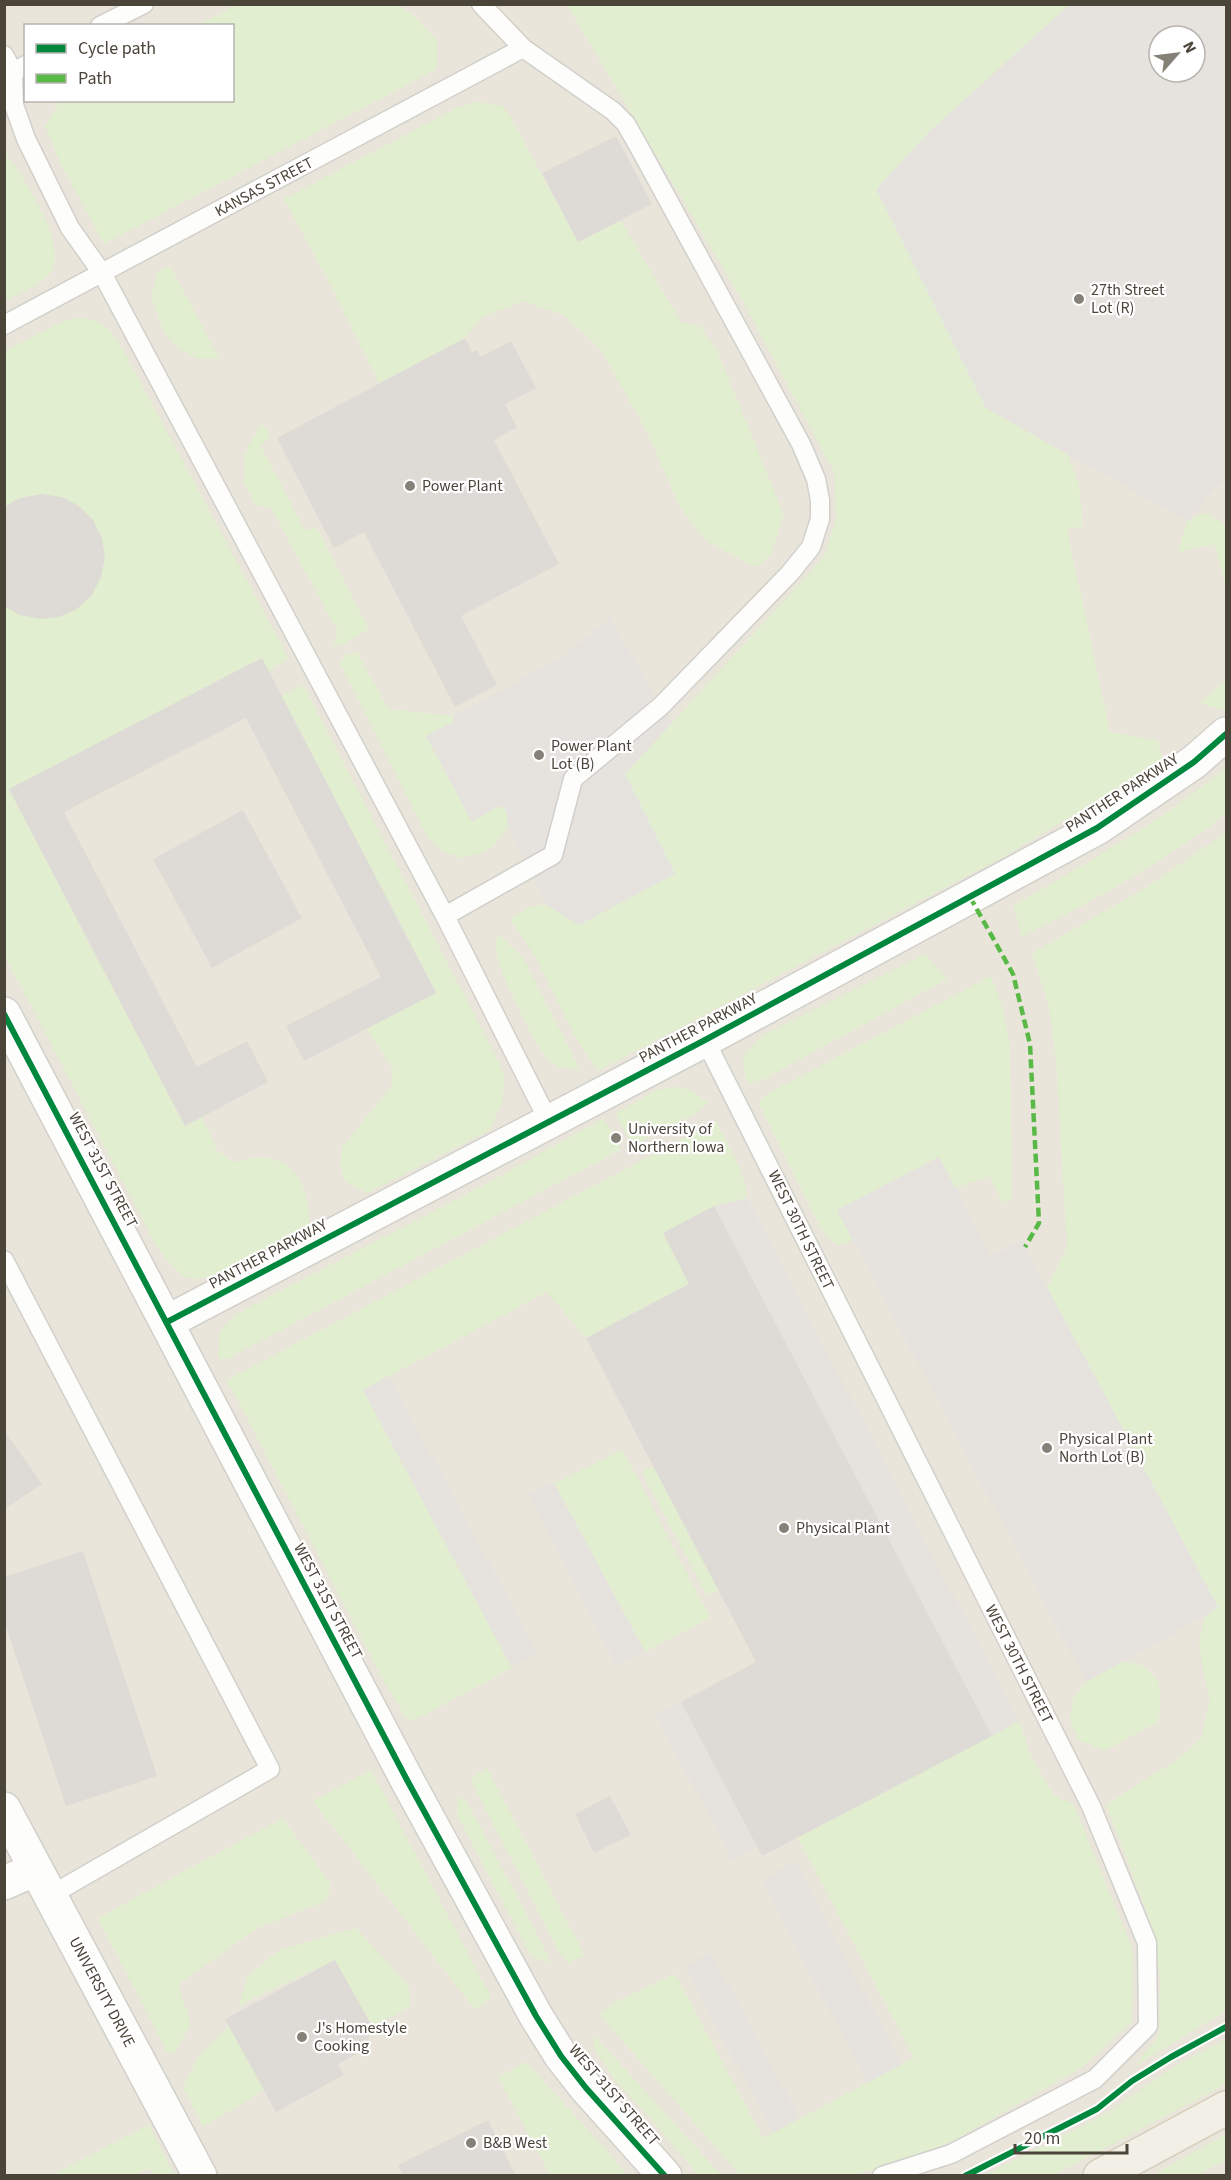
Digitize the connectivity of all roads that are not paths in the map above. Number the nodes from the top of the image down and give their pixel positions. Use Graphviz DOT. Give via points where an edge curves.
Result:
graph roads {
  1 [pos="144,4"];
  2 [pos="482,4"];
  3 [pos="104,24"];
  4 [pos="523,48"];
  5 [pos="14,64"];
  6 [pos="102,273"];
  7 [pos="4,325"];
  8 [pos="1227,734"];
  9 [pos="445,916"];
  10 [pos="4,1014"];
  11 [pos="705,1040"];
  12 [pos="549,1122"];
  13 [pos="4,1260"];
  14 [pos="167,1322"];
  15 [pos="4,1809"];
  16 [pos="44,1882"];
  17 [pos="4,1883"];
  18 [pos="1227,2108"];
  19 [pos="200,2175"];
  20 [pos="665,2175"];
  21 [pos="882,2175"];
  22 [pos="1100,2175"];
  1 -- 3 [label="lane"];
  2 -- 4 [label="lane"];
  4 -- 6 [label="lane, KANSAS STREET"];
  4 -- 9 [label="lane" via="626,124 801,444 816,479 820,519 811,547 790,573 661,706 573,779 554,855"];
  5 -- 6 [label="lane" via="14,105 26,139 70,228"];
  6 -- 7 [label="lane, KANSAS STREET"];
  6 -- 9 [label="lane"];
  8 -- 11 [label="street, PANTHER PARKWAY" via="1194,762 1097,828"];
  9 -- 12 [label="lane"];
  10 -- 14 [label="street, WEST 31ST STREET"];
  11 -- 12 [label="street, PANTHER PARKWAY"];
  11 -- 21 [label="lane, WEST 30TH STREET" via="1091,1806 1147,1943 1148,2026 1095,2079 951,2154"];
  12 -- 14 [label="street, PANTHER PARKWAY"];
  13 -- 16 [label="lane" via="270,1769"];
  14 -- 20 [label="street, WEST 31ST STREET" via="407,1780 536,2016 586,2088"];
  15 -- 16 [label="street, UNIVERSITY DRIVE"];
  16 -- 17 [label="street"];
  16 -- 19 [label="street, UNIVERSITY DRIVE"];
  18 -- 22 [label="main road"];
}
